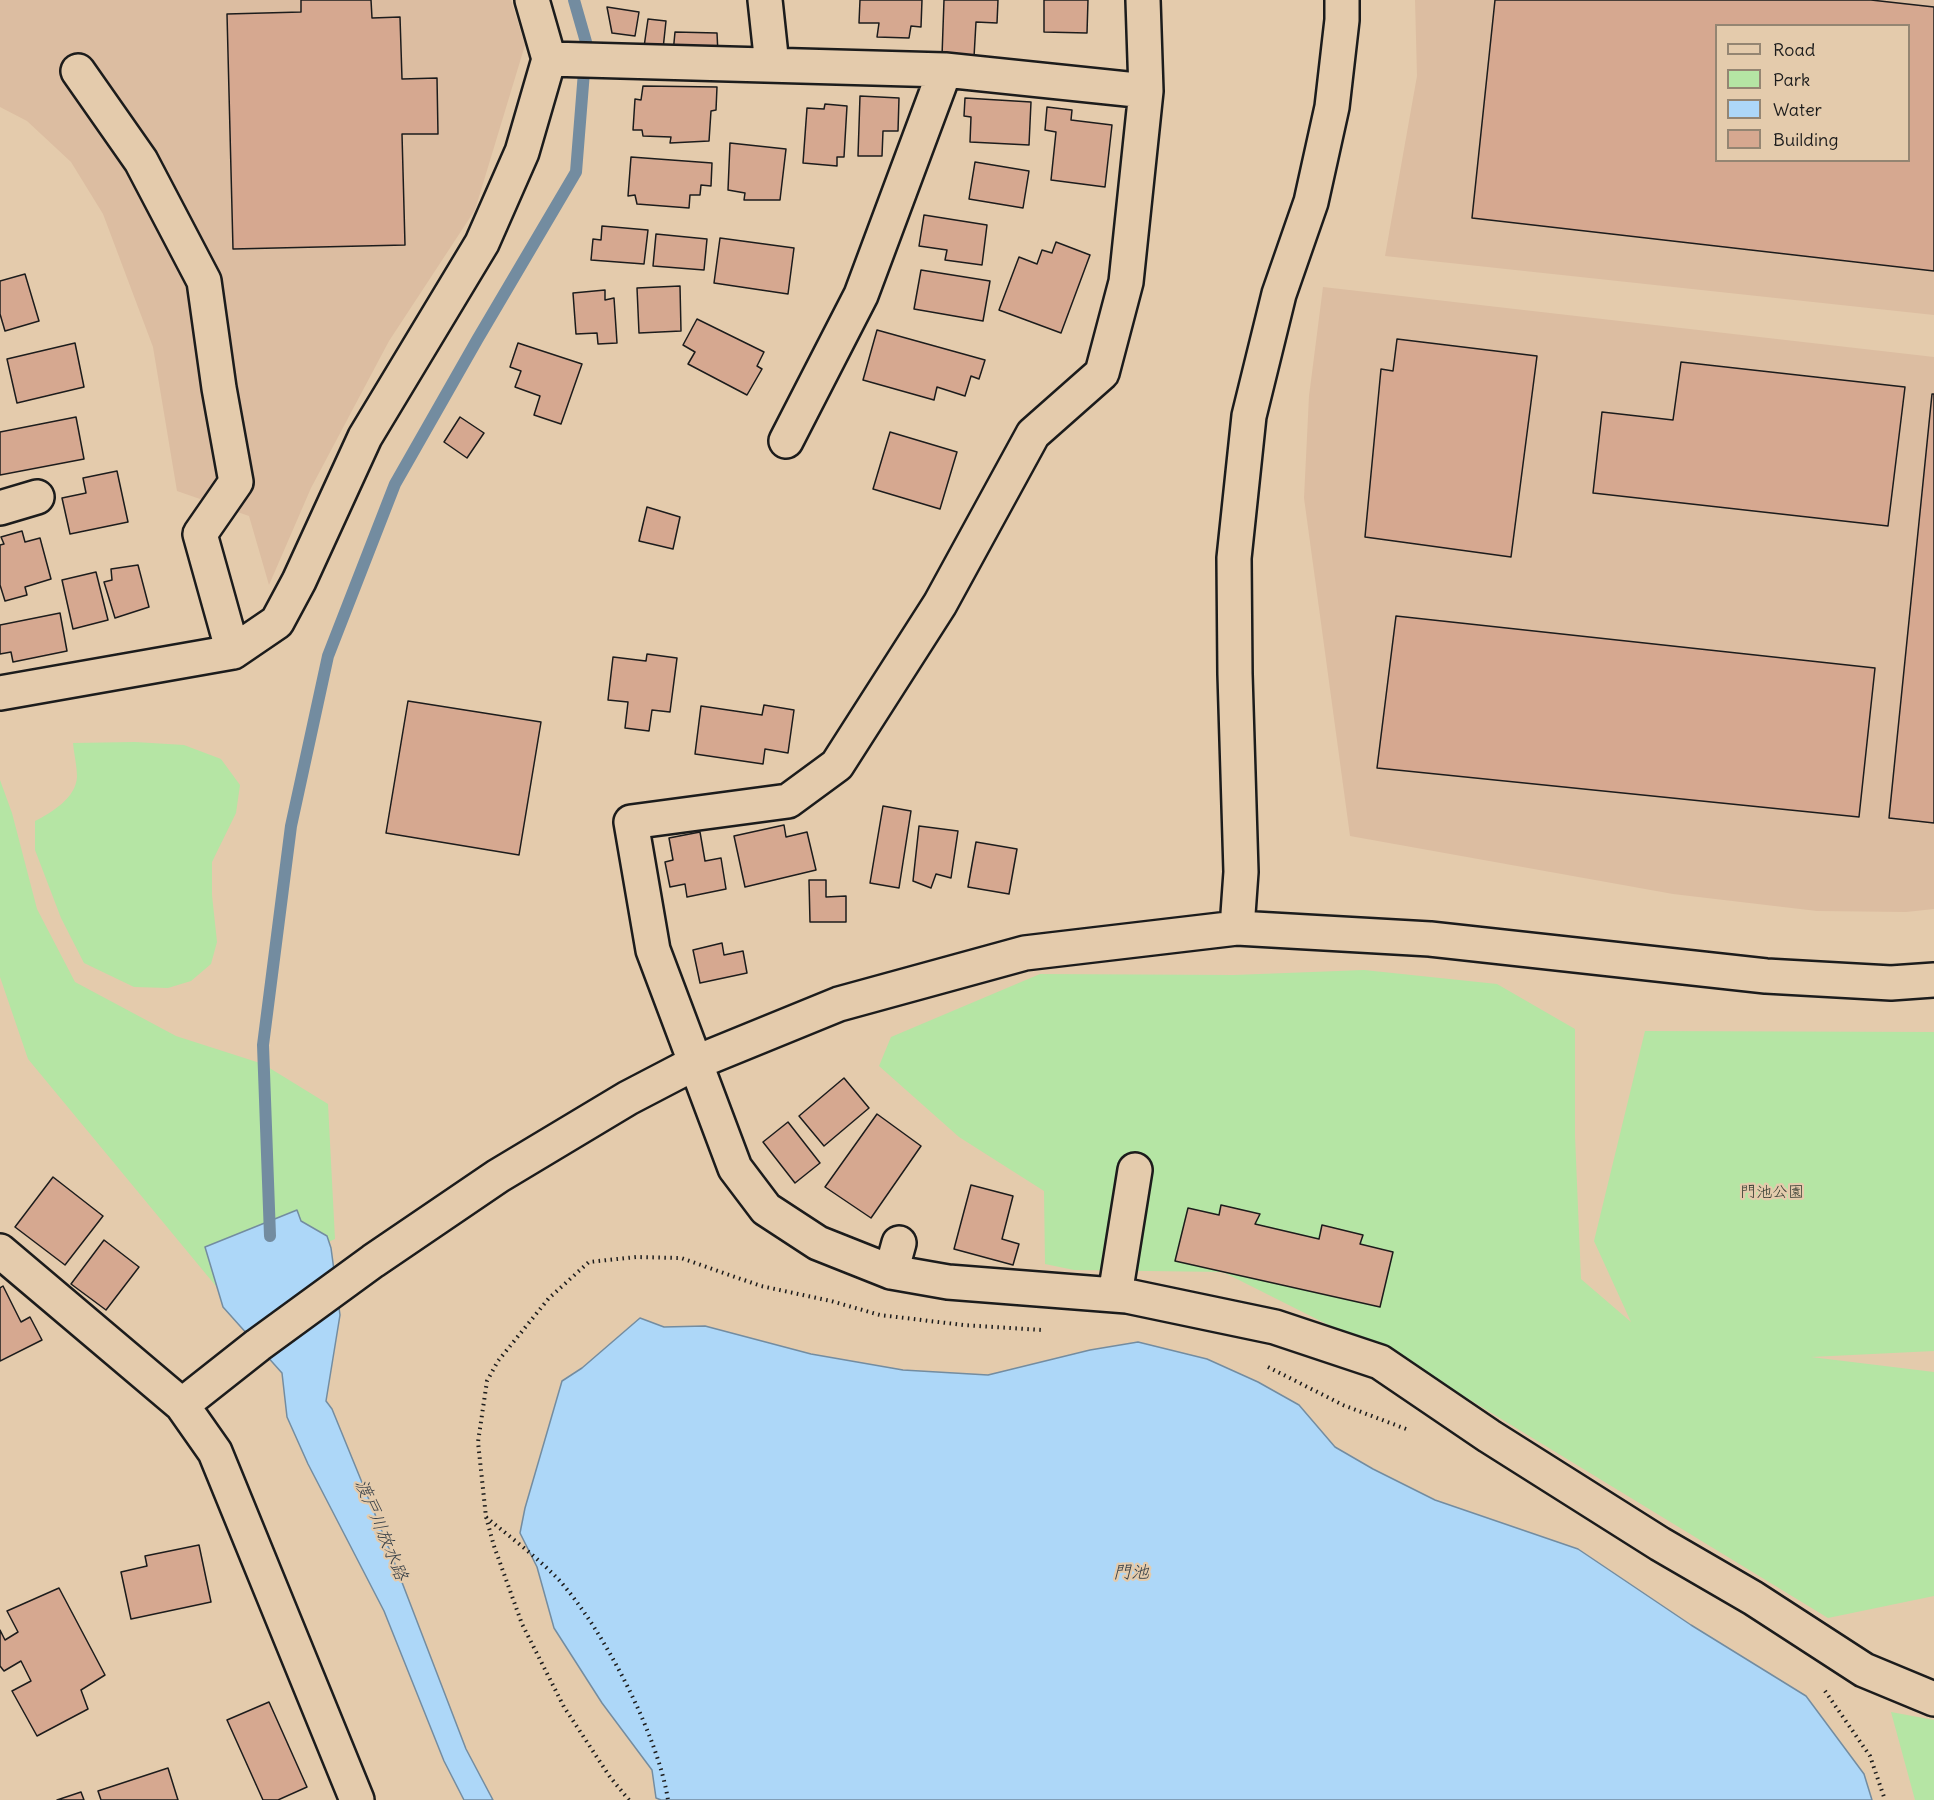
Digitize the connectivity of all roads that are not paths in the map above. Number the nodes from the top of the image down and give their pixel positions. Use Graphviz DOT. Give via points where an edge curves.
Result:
graph roads {
  1 [pos="532,0"];
  2 [pos="765,0"];
  3 [pos="1143,0"];
  4 [pos="1342,0"];
  5 [pos="549,59"];
  6 [pos="772,65"];
  7 [pos="945,70"];
  8 [pos="78,71"];
  9 [pos="1146,91"];
  10 [pos="786,441"];
  11 [pos="37,497"];
  12 [pos="0,508"];
  13 [pos="233,652"];
  14 [pos="0,693"];
  15 [pos="1237,928"];
  16 [pos="1934,980"];
  17 [pos="697,1062"];
  18 [pos="1136,1170"];
  19 [pos="0,1251"];
  20 [pos="1114,1295"];
  21 [pos="182,1404"];
  22 [pos="1934,1699"];
  23 [pos="357,1800"];
  1 -- 5 [label="street"];
  2 -- 6 [label="street"];
  3 -- 9 [label="street"];
  4 -- 15 [label="street" via="1332,107 1314,191 1279,294 1249,416 1234,558 1241,872"];
  5 -- 6 [label="street"];
  5 -- 13 [label="street" via="522,152 482,243 365,437 277,622"];
  6 -- 7 [label="street"];
  7 -- 9 [label="street"];
  7 -- 10 [label="street" via="861,295"];
  8 -- 13 [label="street" via="141,161 204,281 236,482 200,534"];
  9 -- 17 [label="street" via="1126,282 1102,373 1033,434 940,604 837,765 788,801 631,822 652,950"];
  11 -- 12 [label="street"];
  13 -- 14 [label="street"];
  15 -- 16 [label="street" via="1430,939 1766,976 1891,983"];
  15 -- 17 [label="street" via="1025,953 839,1004"];
  17 -- 20 [label="street" via="735,1168 766,1209 818,1243 895,1258 948,1282"];
  17 -- 21 [label="street" via="628,1098 498,1176 336,1287"];
  18 -- 20 [label="street"];
  19 -- 21 [label="street"];
  20 -- 22 [label="street" via="1275,1327 1380,1362 1489,1436 1864,1670"];
  21 -- 23 [label="street" via="215,1452"];
}
